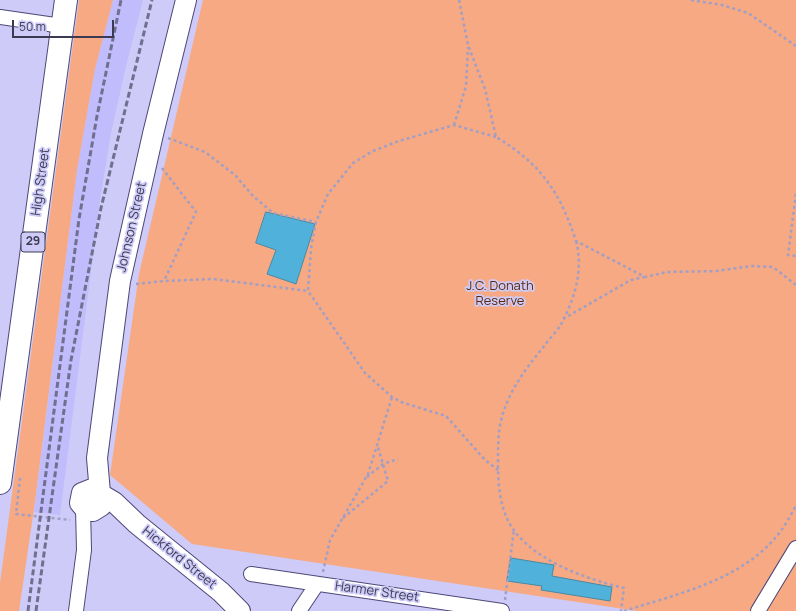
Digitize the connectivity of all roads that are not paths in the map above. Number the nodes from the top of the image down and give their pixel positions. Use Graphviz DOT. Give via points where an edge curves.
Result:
graph roads {
  1 [pos="66,0"];
  2 [pos="186,0"];
  3 [pos="0,17"];
  4 [pos="62,26"];
  5 [pos="10,480"];
  6 [pos="91,504"];
  7 [pos="796,548"];
  8 [pos="251,574"];
  9 [pos="319,584"];
  10 [pos="221,592"];
  11 [pos="503,607"];
  12 [pos="76,611"];
  13 [pos="240,611"];
  14 [pos="252,611"];
  15 [pos="300,611"];
  16 [pos="758,611"];
  1 -- 4 [label="main road, High Street / 29"];
  2 -- 6 [label="street, Johnson Street" via="151,140 120,281"];
  3 -- 4 [label="street"];
  4 -- 5 [label="main road, High Street / 29"];
  6 -- 10 [label="street, Hickford Street" via="114,502 137,524"];
  6 -- 12 [label="street, Johnson Street" via="94,522 84,550"];
  7 -- 16 [label="street"];
  8 -- 9 [label="street, Harmer Street"];
  9 -- 11 [label="street, Harmer Street"];
  9 -- 15 [label="street"];
  10 -- 13 [label="street, Hickford Street"];
  10 -- 14 [label="street, Hickford Street"];
}
